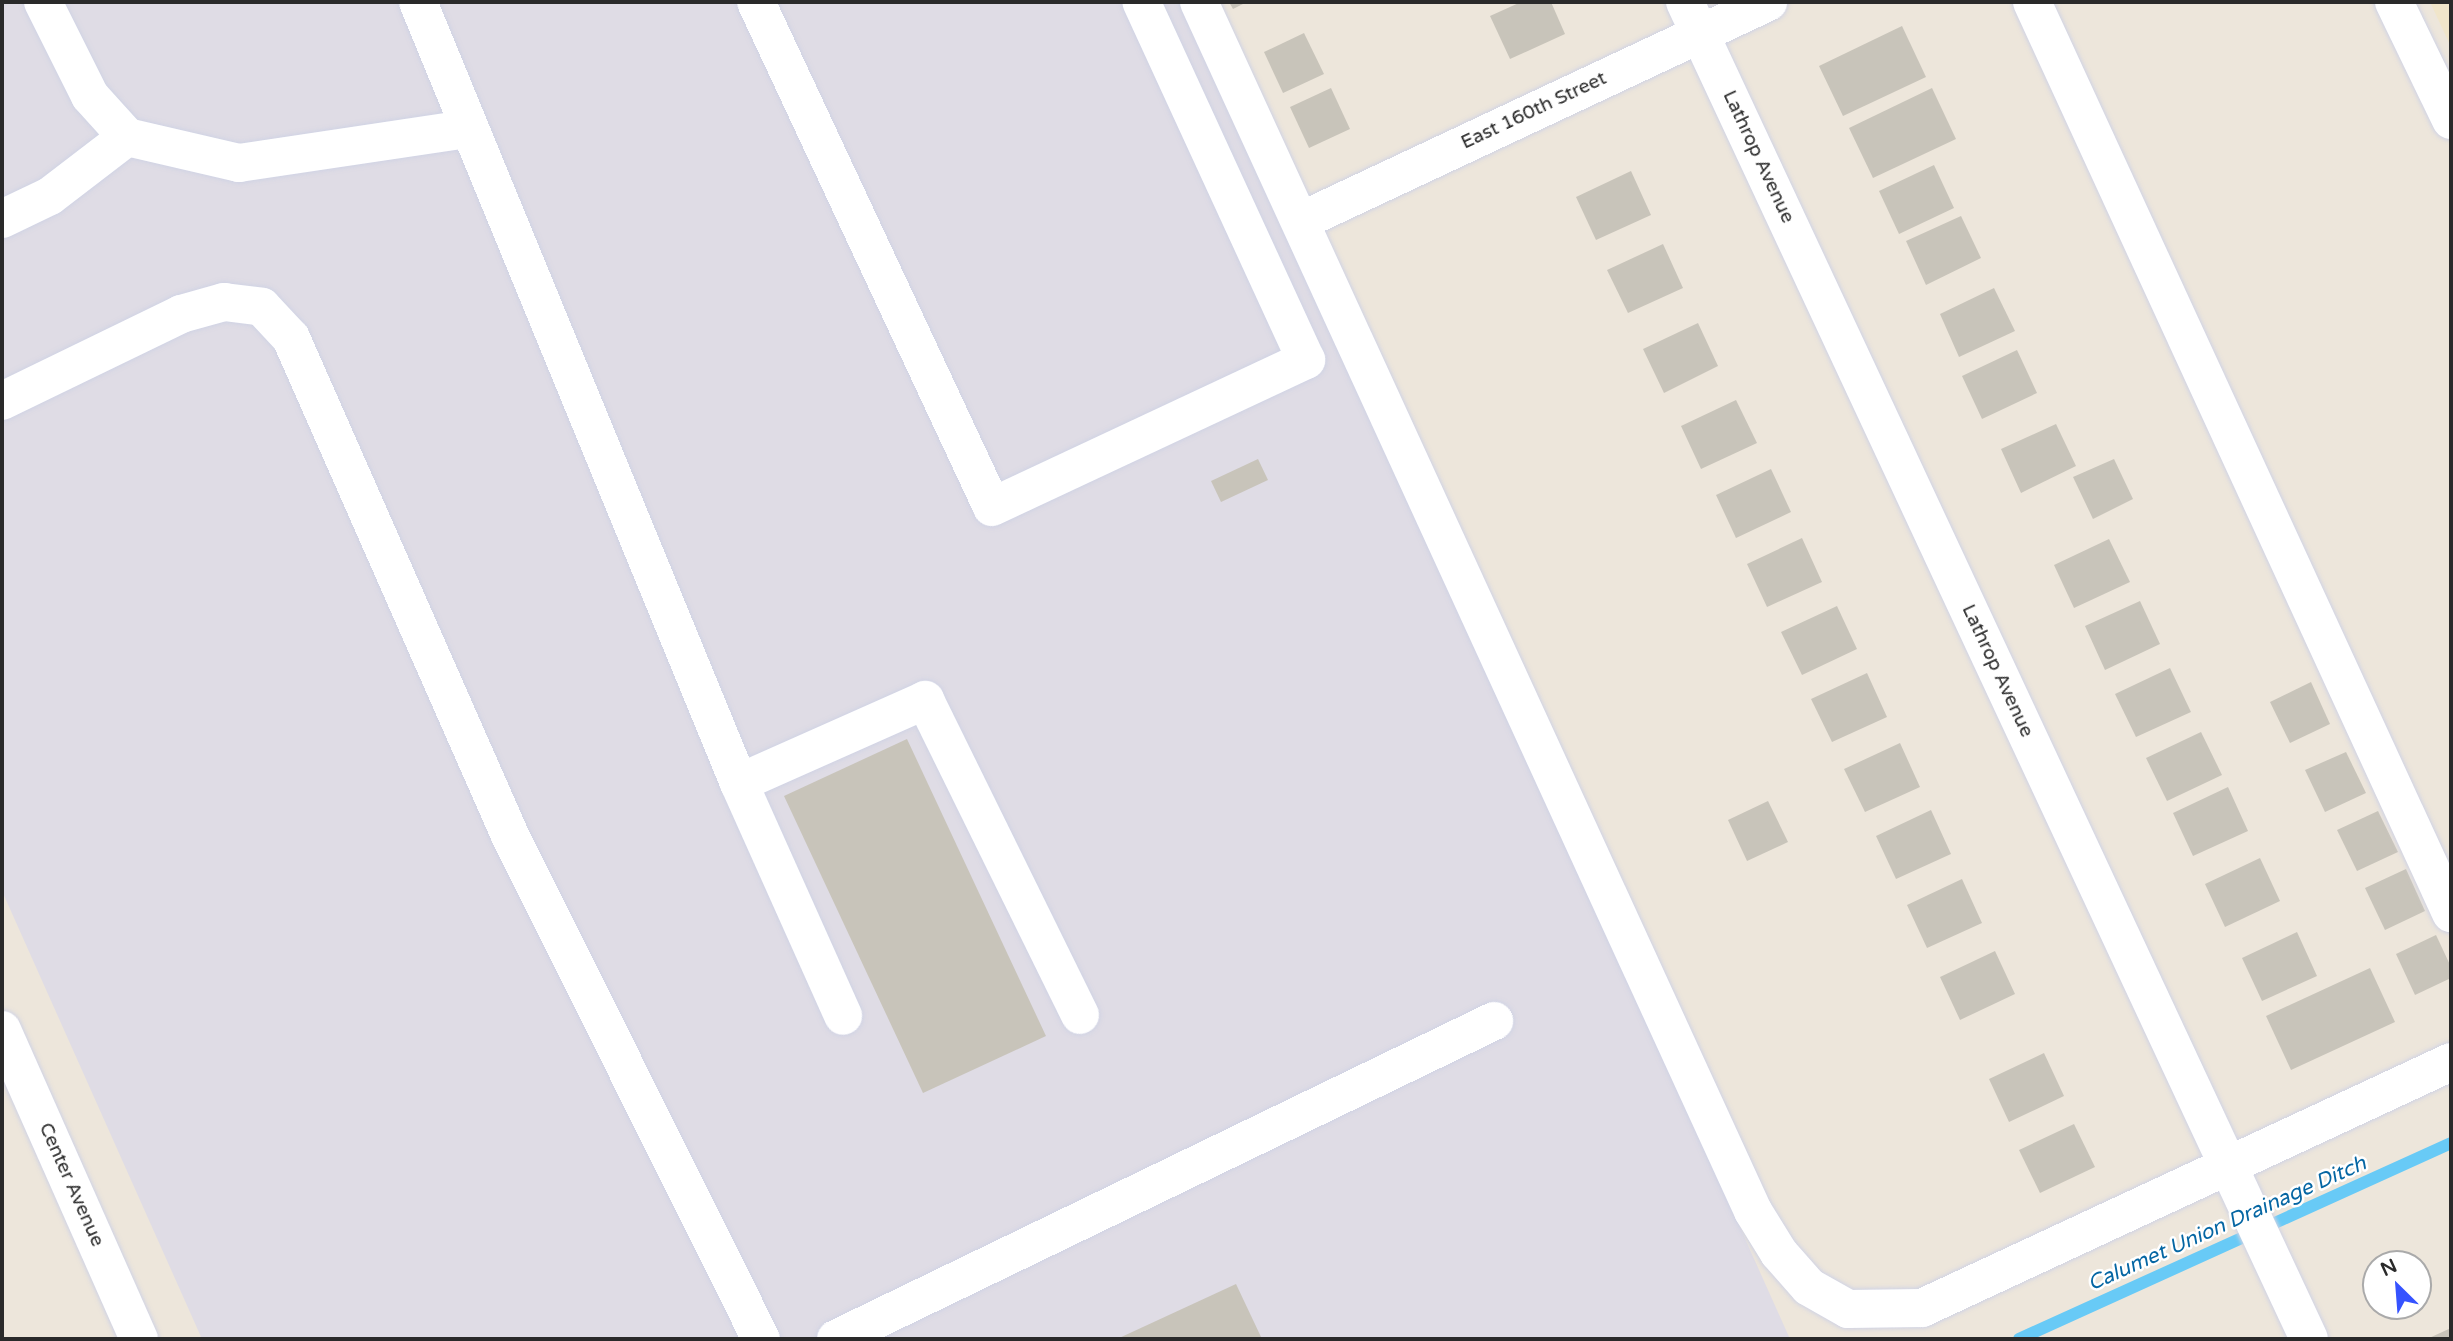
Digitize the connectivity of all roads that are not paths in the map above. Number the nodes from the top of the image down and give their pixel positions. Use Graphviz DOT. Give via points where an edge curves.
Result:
graph roads {
  1 [pos="43,2"];
  2 [pos="418,2"];
  3 [pos="756,2"];
  4 [pos="1141,2"];
  5 [pos="1199,2"];
  6 [pos="1768,2"];
  7 [pos="2032,2"];
  8 [pos="2394,2"];
  9 [pos="1693,18"];
  10 [pos="2451,120"];
  11 [pos="467,129"];
  12 [pos="127,137"];
  13 [pos="2,219"];
  14 [pos="1301,221"];
  15 [pos="2,401"];
  16 [pos="739,783"];
  17 [pos="2451,913"];
  18 [pos="1080,1015"];
  19 [pos="843,1016"];
  20 [pos="1494,1021"];
  21 [pos="2,1030"];
  22 [pos="2451,1062"];
  23 [pos="2227,1164"];
  24 [pos="139,1339"];
  25 [pos="761,1339"];
  26 [pos="836,1339"];
  27 [pos="2309,1339"];
  1 -- 12 [label="street" via="90,96"];
  2 -- 11 [label="street"];
  3 -- 4 [label="street" via="992,508 1306,360"];
  5 -- 14 [label="street"];
  6 -- 9 [label="street, East 160th Street"];
  7 -- 17 [label="street"];
  8 -- 10 [label="street"];
  9 -- 14 [label="street, East 160th Street"];
  9 -- 23 [label="street, Lathrop Avenue"];
  11 -- 12 [label="street" via="239,163"];
  11 -- 16 [label="street"];
  12 -- 13 [label="street" via="50,196"];
  14 -- 23 [label="street" via="1753,1211 1779,1253 1810,1287 1848,1309 1922,1308"];
  15 -- 25 [label="street" via="181,314 224,302 262,307 291,338 509,833"];
  16 -- 18 [label="street" via="925,700"];
  16 -- 19 [label="street"];
  20 -- 26 [label="street"];
  21 -- 24 [label="street, Center Avenue"];
  22 -- 23 [label="street"];
  23 -- 27 [label="street, Lathrop Avenue"];
}
